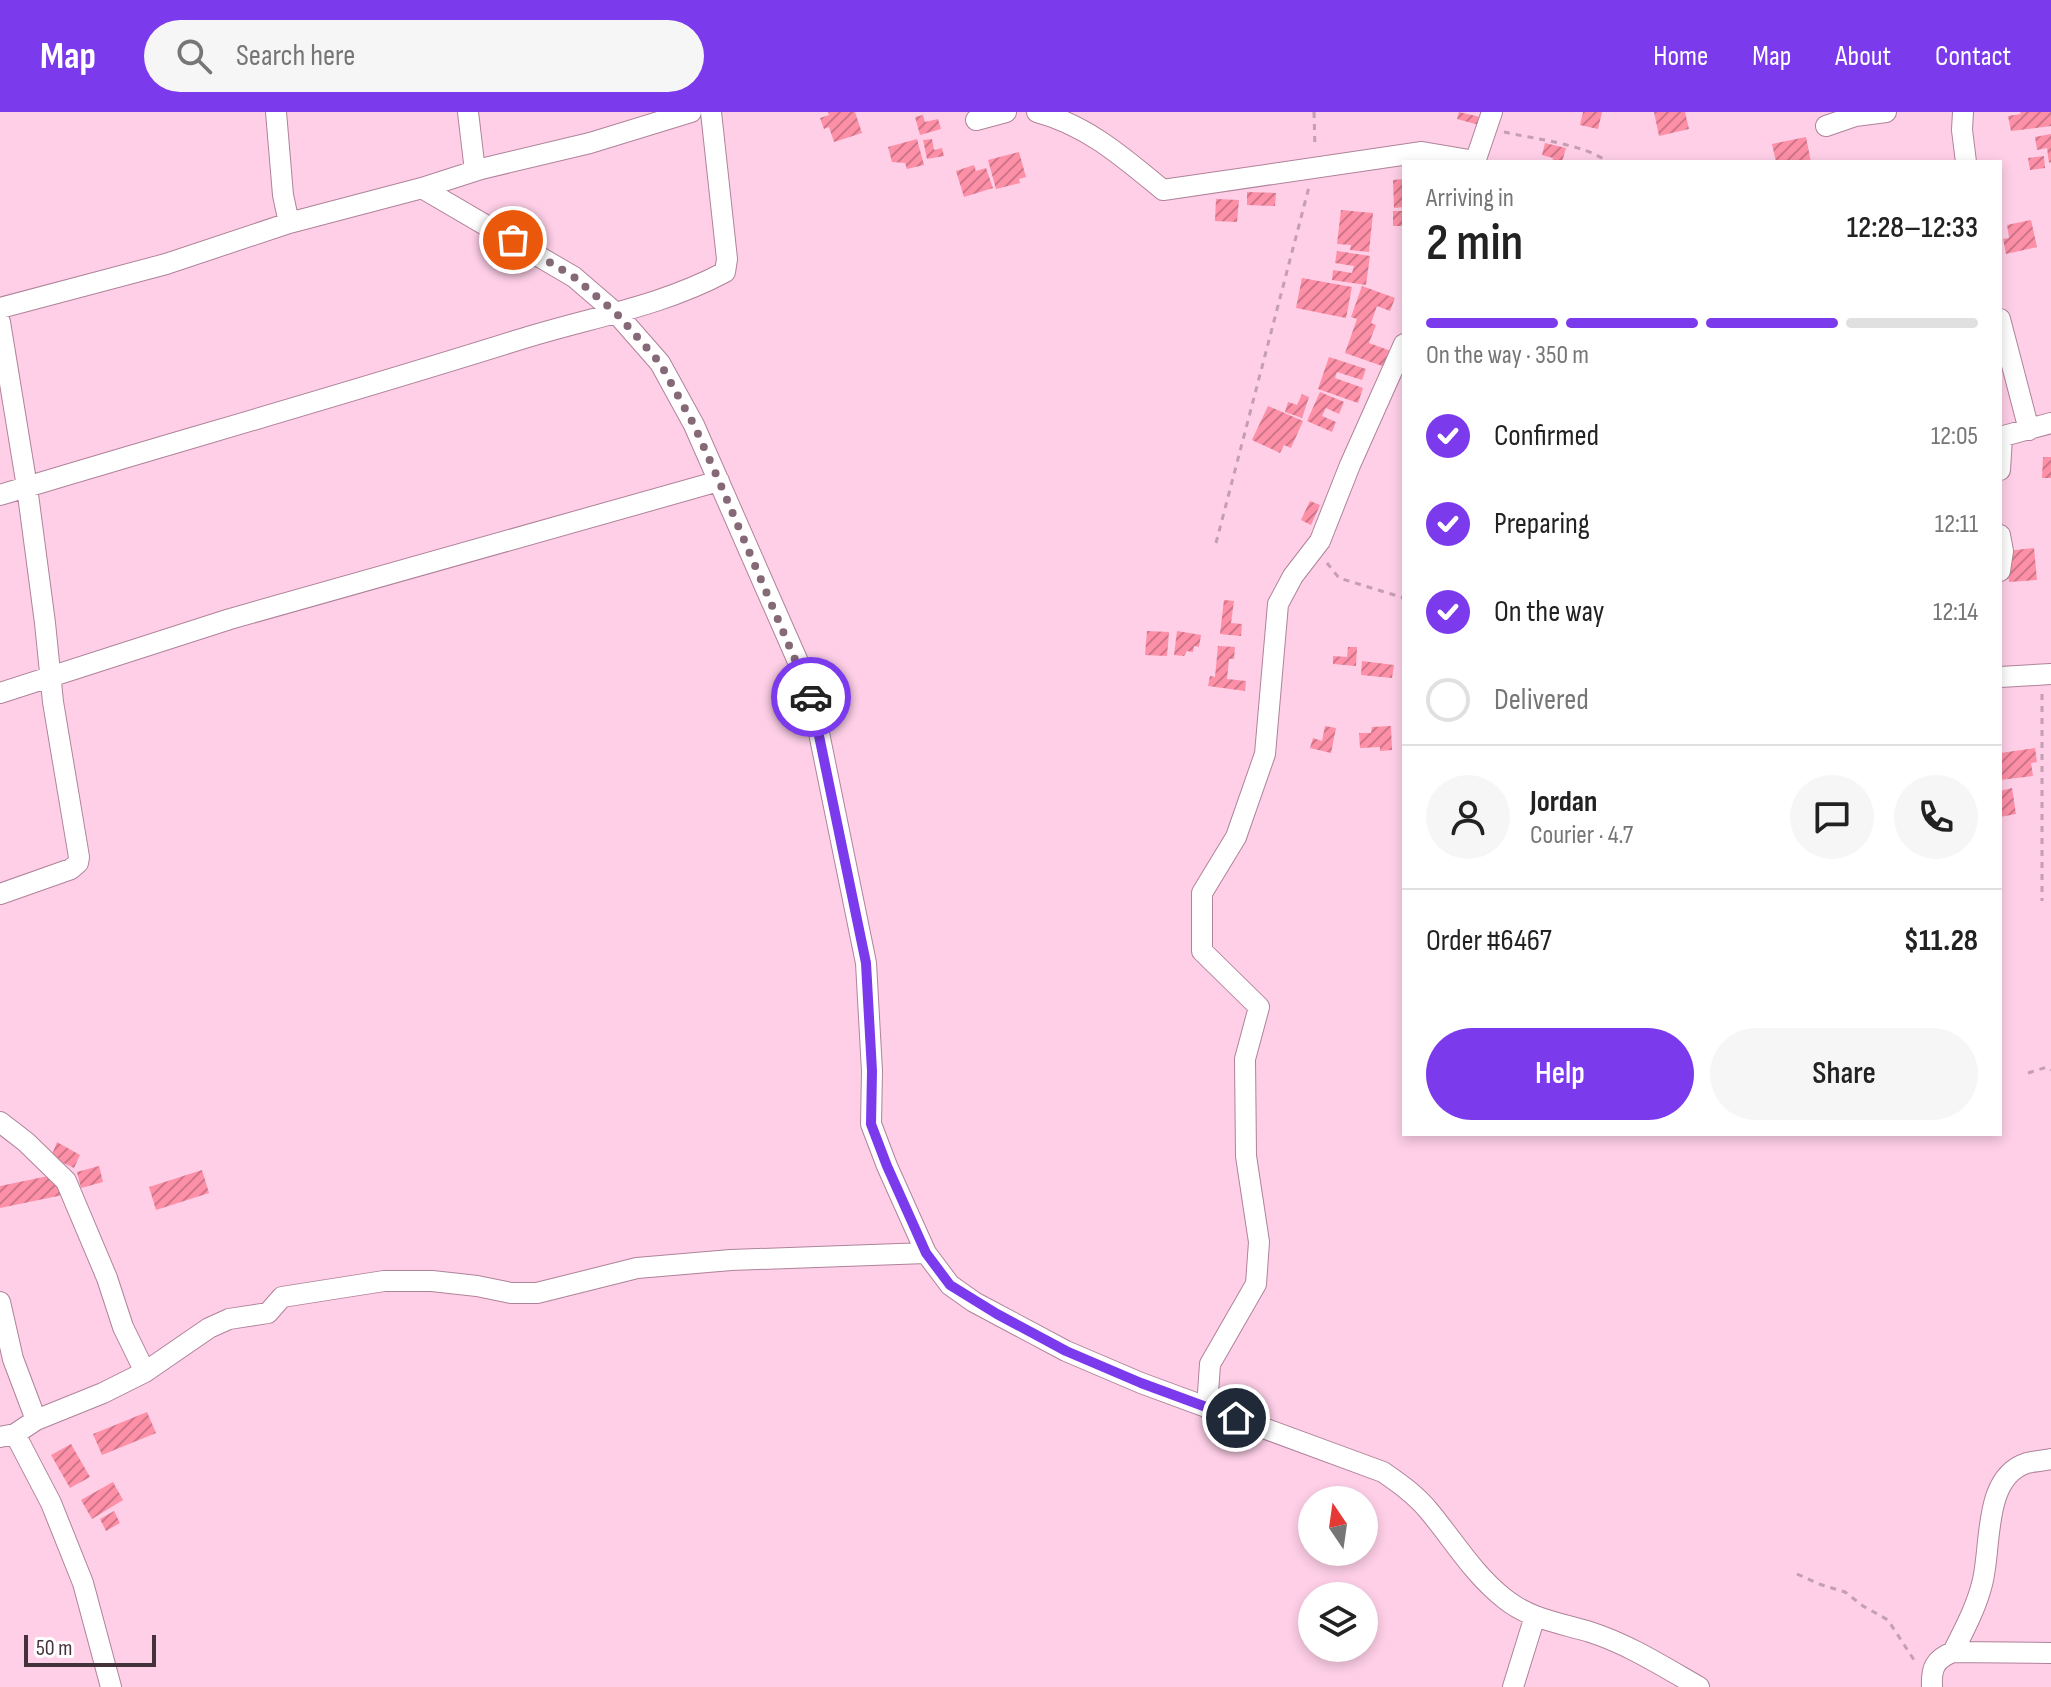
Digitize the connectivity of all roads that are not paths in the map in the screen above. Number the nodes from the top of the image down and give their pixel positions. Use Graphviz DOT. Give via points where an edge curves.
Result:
graph roads {
  1 [pos="276,112"];
  2 [pos="468,112"];
  3 [pos="691,112"];
  4 [pos="711,112"];
  5 [pos="1006,112"];
  6 [pos="1037,112"];
  7 [pos="1886,112"];
  8 [pos="1963,112"];
  9 [pos="976,120"];
  10 [pos="1490,120"];
  11 [pos="1826,126"];
  12 [pos="1464,160"];
  13 [pos="1476,160"];
  14 [pos="1966,160"];
  15 [pos="475,171"];
  16 [pos="422,188"];
  17 [pos="289,223"];
  18 [pos="0,308"];
  19 [pos="617,314"];
  20 [pos="0,322"];
  21 [pos="2002,327"];
  22 [pos="1402,348"];
  23 [pos="2051,423"];
  24 [pos="2029,430"];
  25 [pos="2002,437"];
  26 [pos="719,481"];
  27 [pos="27,487"];
  28 [pos="0,495"];
  29 [pos="2046,674"];
  30 [pos="2002,677"];
  31 [pos="50,678"];
  32 [pos="0,693"];
  33 [pos="0,894"];
  34 [pos="0,1122"];
  35 [pos="926,1253"];
  36 [pos="0,1302"];
  37 [pos="145,1372"];
  38 [pos="1207,1408"];
  39 [pos="36,1420"];
  40 [pos="7,1435"];
  41 [pos="2051,1459"];
  42 [pos="1535,1616"];
  43 [pos="1953,1652"];
  44 [pos="2051,1653"];
  45 [pos="1932,1680"];
  46 [pos="111,1687"];
  47 [pos="1513,1687"];
  48 [pos="1699,1687"];
  1 -- 17 [label="street"];
  2 -- 15 [label="street"];
  3 -- 15 [label="street"];
  4 -- 19 [label="street" via="725,272 690,290"];
  5 -- 9 [label="street"];
  6 -- 12 [label="street" via="1097,138 1163,190 1422,152"];
  7 -- 11 [label="street"];
  8 -- 14 [label="street"];
  10 -- 13 [label="street"];
  15 -- 16 [label="street"];
  16 -- 17 [label="street"];
  16 -- 19 [label="street" via="574,277"];
  17 -- 18 [label="street" via="166,264"];
  19 -- 26 [label="street" via="660,363"];
  19 -- 27 [label="street"];
  20 -- 27 [label="street"];
  21 -- 24 [label="street"];
  22 -- 38 [label="street" via="1320,541 1278,604 1265,754 1236,837 1202,893 1202,951 1259,1007 1245,1059 1246,1156 1259,1242 1256,1284 1210,1364"];
  23 -- 24 [label="street"];
  24 -- 25 [label="street"];
  26 -- 31 [label="street" via="230,619"];
  26 -- 35 [label="street" via="810,689 866,963 871,1124"];
  27 -- 28 [label="street"];
  27 -- 31 [label="street"];
  29 -- 30 [label="street"];
  31 -- 32 [label="street"];
  31 -- 33 [label="street" via="78,863"];
  34 -- 37 [label="street" via="66,1181"];
  35 -- 37 [label="street" via="637,1268 537,1293 432,1281 318,1290 282,1297 268,1313 229,1319"];
  35 -- 38 [label="street" via="950,1285 974,1302 1066,1351"];
  36 -- 39 [label="street" via="13,1359"];
  37 -- 39 [label="street"];
  38 -- 42 [label="street" via="1383,1472 1428,1510 1481,1577 1506,1600"];
  39 -- 40 [label="street"];
  40 -- 46 [label="street" via="51,1503 83,1583"];
  41 -- 43 [label="street" via="2024,1464 1996,1492 1982,1584"];
  42 -- 47 [label="street"];
  42 -- 48 [label="street" via="1590,1632"];
  43 -- 44 [label="street"];
  43 -- 45 [label="street" via="1940,1657"];
}
